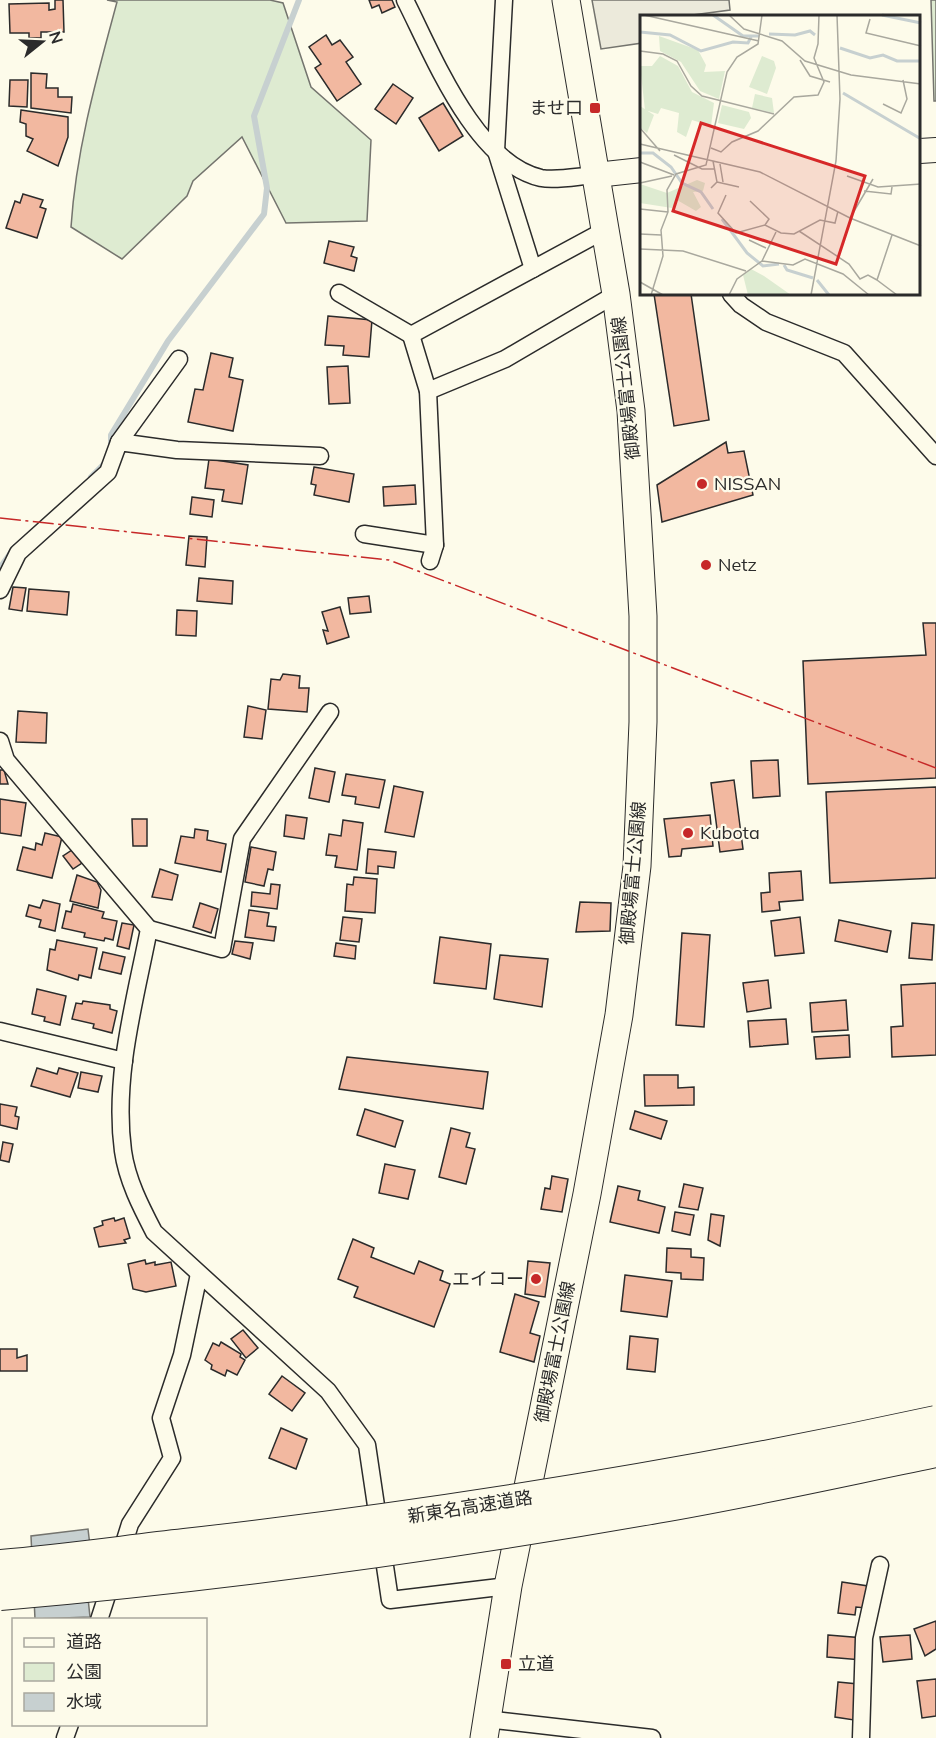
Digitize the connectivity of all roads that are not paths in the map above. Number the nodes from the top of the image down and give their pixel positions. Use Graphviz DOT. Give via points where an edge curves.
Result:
graph roads {
  1 [pos="405,0"];
  2 [pos="504,0"];
  3 [pos="566,0"];
  4 [pos="936,150"];
  5 [pos="496,151"];
  6 [pos="921,151"];
  7 [pos="640,170"];
  8 [pos="596,175"];
  9 [pos="605,230"];
  10 [pos="532,269"];
  11 [pos="339,293"];
  12 [pos="616,294"];
  13 [pos="733,296"];
  14 [pos="411,336"];
  15 [pos="179,359"];
  16 [pos="428,392"];
  17 [pos="119,442"];
  18 [pos="320,456"];
  19 [pos="936,456"];
  20 [pos="364,534"];
  21 [pos="435,545"];
  22 [pos="430,561"];
  23 [pos="0,590"];
  24 [pos="330,712"];
  25 [pos="0,741"];
  26 [pos="149,929"];
  27 [pos="0,1031"];
  28 [pos="124,1061"];
  29 [pos="200,1274"];
  30 [pos="936,1422"];
  31 [pos="936,1451"];
  32 [pos="880,1565"];
  33 [pos="0,1566"];
  34 [pos="508,1586"];
  35 [pos="0,1594"];
  36 [pos="100,1618"];
  37 [pos="485,1729"];
  38 [pos="652,1738"];
  39 [pos="861,1738"];
  1 -- 5 [label="street" via="457,100"];
  2 -- 5 [label="street"];
  3 -- 8 [label="main road, 御殿場富士公園線"];
  4 -- 6 [label="street"];
  5 -- 8 [label="street" via="514,167 542,178"];
  5 -- 10 [label="street"];
  7 -- 8 [label="street"];
  8 -- 9 [label="main road, 御殿場富士公園線"];
  9 -- 10 [label="street"];
  9 -- 12 [label="main road, 御殿場富士公園線"];
  10 -- 14 [label="street"];
  11 -- 14 [label="street"];
  12 -- 16 [label="street" via="505,358"];
  12 -- 34 [label="main road, 御殿場富士公園線" via="631,411 643,616 637,866 619,1015 591,1172"];
  13 -- 19 [label="street" via="766,322 844,353"];
  14 -- 16 [label="street"];
  15 -- 17 [label="street"];
  16 -- 21 [label="street"];
  17 -- 18 [label="street" via="177,450"];
  17 -- 23 [label="street" via="108,472 18,553"];
  20 -- 21 [label="street"];
  21 -- 22 [label="street"];
  24 -- 26 [label="street" via="242,839 222,950"];
  25 -- 26 [label="street" via="6,760"];
  26 -- 28 [label="street"];
  27 -- 28 [label="street"];
  28 -- 29 [label="street" via="120,1112 123,1154 137,1201 154,1232"];
  29 -- 34 [label="street" via="328,1391 367,1445 390,1600"];
  29 -- 36 [label="street" via="182,1354 161,1418 172,1458 130,1524"];
  30 -- 33 [label="highway, 新東名高速道路, bridge" via="808,1450 457,1510"];
  31 -- 35 [label="highway, 新東名高速道路, bridge" via="657,1507 460,1539 286,1563"];
  32 -- 39 [label="street" via="864,1638"];
  34 -- 37 [label="main road, 御殿場富士公園線"];
  37 -- 38 [label="street"];
}
